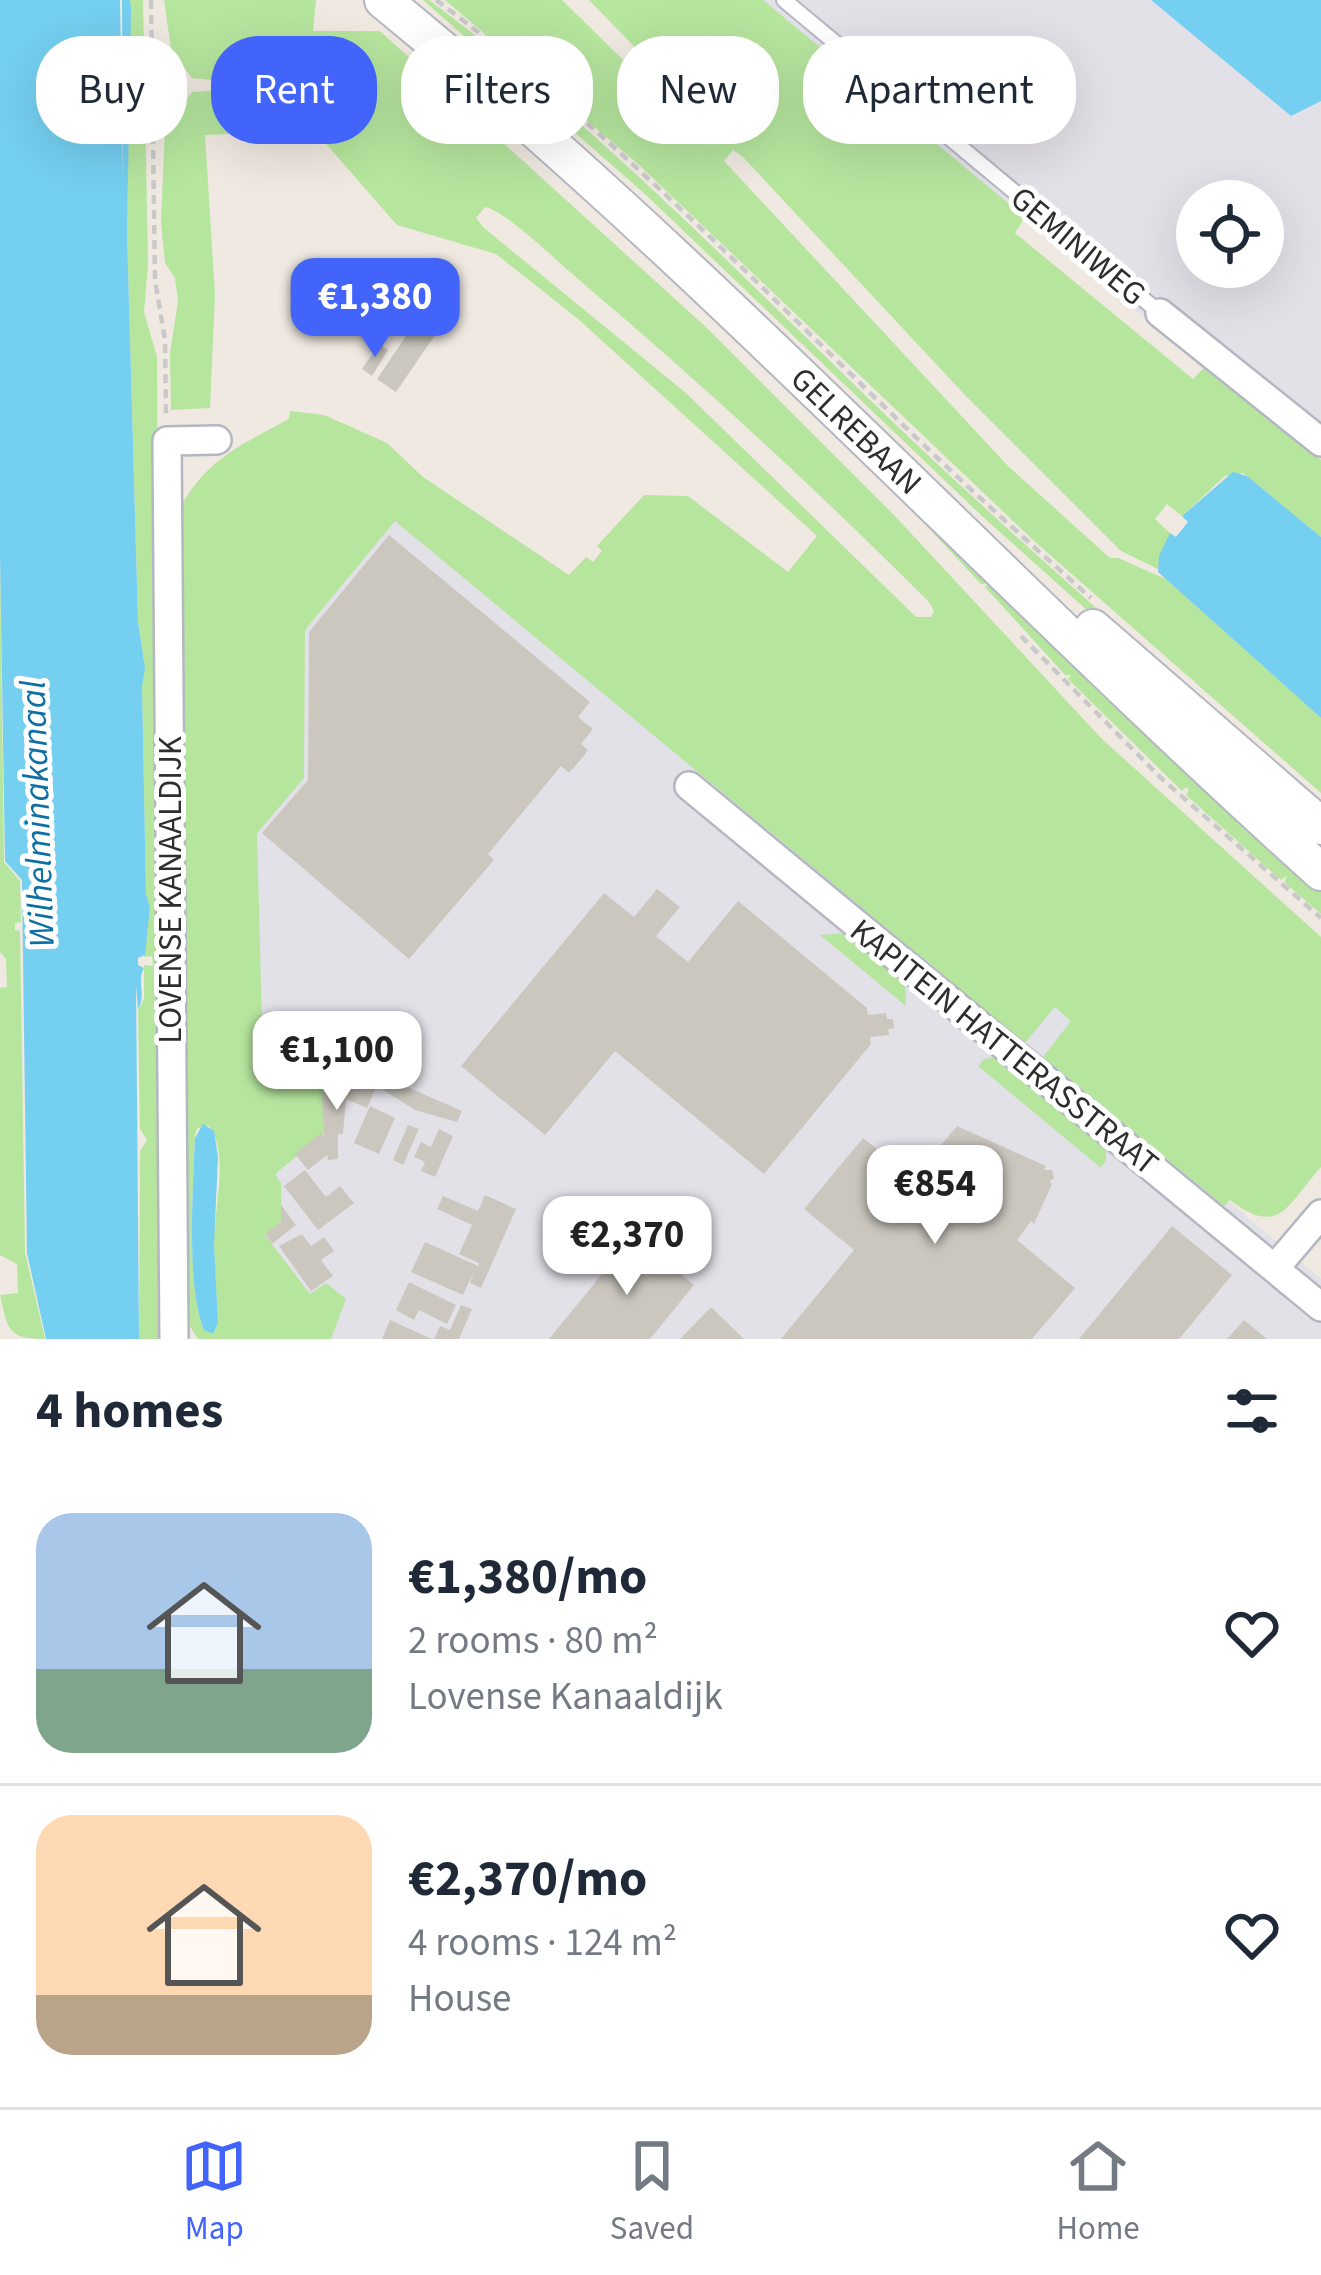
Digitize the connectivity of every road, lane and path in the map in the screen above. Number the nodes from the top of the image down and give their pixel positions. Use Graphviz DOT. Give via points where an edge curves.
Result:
graph roads {
  1 [pos="151,0"];
  2 [pos="382,0"];
  3 [pos="406,0"];
  4 [pos="436,0"];
  5 [pos="784,0"];
  6 [pos="1160,313"];
  7 [pos="218,440"];
  8 [pos="167,441"];
  9 [pos="1321,442"];
  10 [pos="1106,611"];
  11 [pos="688,786"];
  12 [pos="1321,826"];
  13 [pos="1321,872"];
  14 [pos="1321,1214"];
  15 [pos="1274,1268"];
  16 [pos="1321,1307"];
  17 [pos="174,1339"];
  1 -- 8 [label="path" via="155,280"];
  2 -- 13 [label="street, GELREBAAN" via="677,256"];
  3 -- 12 [label="street, GELREBAAN" via="630,191 980,527"];
  4 -- 10 [label="path" via="630,164"];
  5 -- 6 [label="lane, GEMINIWEG"];
  6 -- 9 [label="street, GEMINIWEG"];
  7 -- 8 [label="street"];
  8 -- 17 [label="street, LOVENSE KANAALDIJK"];
  11 -- 15 [label="street, KAPITEIN HATTERASSTRAAT"];
  14 -- 15 [label="street"];
  15 -- 16 [label="street, KAPITEIN HATTERASSTRAAT"];
}
